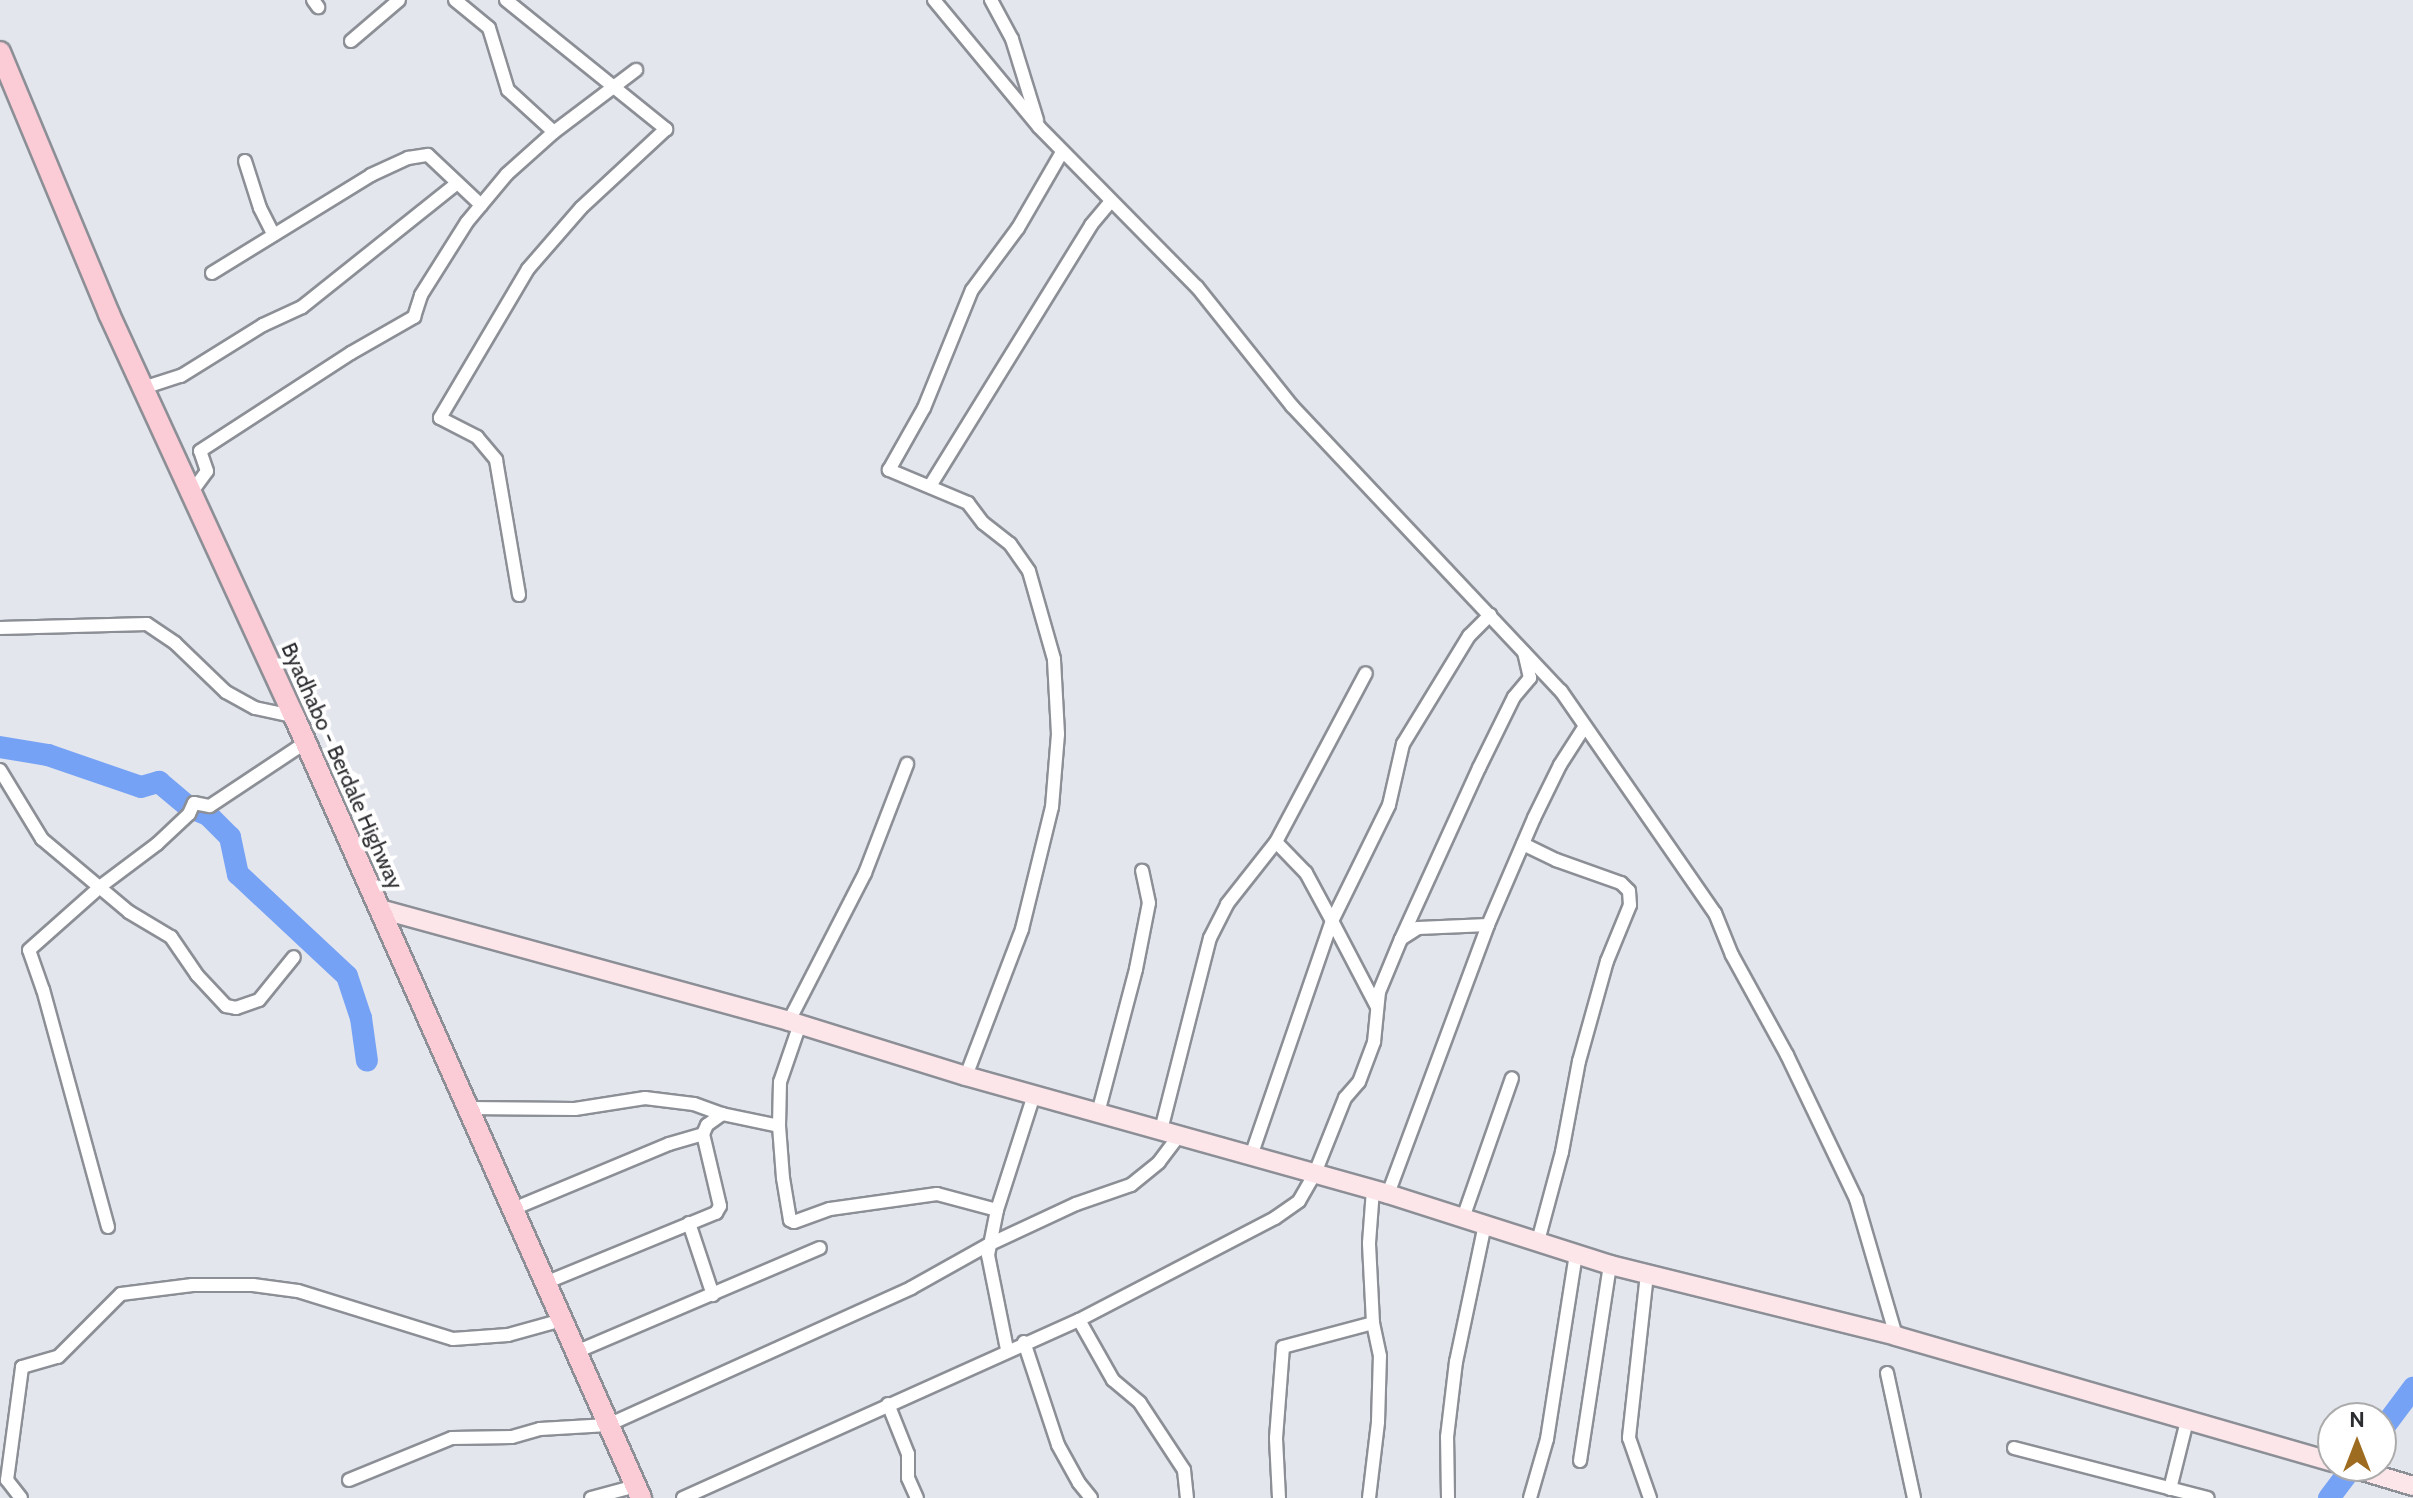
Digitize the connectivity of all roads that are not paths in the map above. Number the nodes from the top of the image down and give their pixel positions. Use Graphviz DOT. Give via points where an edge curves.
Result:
graph roads {
  1 [pos="399,0"];
  2 [pos="455,0"];
  3 [pos="506,0"];
  4 [pos="934,0"];
  5 [pos="991,0"];
  6 [pos="351,41"];
  7 [pos="0,52"];
  8 [pos="636,70"];
  9 [pos="612,86"];
  10 [pos="1039,127"];
  11 [pos="554,132"];
  12 [pos="1062,152"];
  13 [pos="245,161"];
  14 [pos="456,184"];
  15 [pos="1111,201"];
  16 [pos="481,205"];
  17 [pos="274,235"];
  18 [pos="212,273"];
  19 [pos="143,388"];
  20 [pos="930,486"];
  21 [pos="191,493"];
  22 [pos="519,595"];
  23 [pos="1490,615"];
  24 [pos="0,628"];
  25 [pos="1524,651"];
  26 [pos="1366,673"];
  27 [pos="294,716"];
  28 [pos="1585,726"];
  29 [pos="305,743"];
  30 [pos="907,764"];
  31 [pos="0,770"];
  32 [pos="1276,842"];
  33 [pos="1523,844"];
  34 [pos="1142,871"];
  35 [pos="101,886"];
  36 [pos="380,909"];
  37 [pos="1332,921"];
  38 [pos="1488,925"];
  39 [pos="1401,939"];
  40 [pos="294,957"];
  41 [pos="1377,1007"];
  42 [pos="794,1022"];
  43 [pos="966,1076"];
  44 [pos="1512,1078"];
  45 [pos="1034,1095"];
  46 [pos="467,1108"];
  47 [pos="1098,1113"];
  48 [pos="722,1114"];
  49 [pos="779,1126"];
  50 [pos="1170,1133"];
  51 [pos="703,1134"];
  52 [pos="1251,1156"];
  53 [pos="1315,1173"];
  54 [pos="1380,1192"];
  55 [pos="513,1209"];
  56 [pos="997,1210"];
  57 [pos="1463,1218"];
  58 [pos="689,1223"];
  59 [pos="1485,1224"];
  60 [pos="108,1227"];
  61 [pos="1538,1241"];
  62 [pos="988,1245"];
  63 [pos="820,1248"];
  64 [pos="1576,1254"];
  65 [pos="1610,1265"];
  66 [pos="1647,1274"];
  67 [pos="545,1283"];
  68 [pos="713,1295"];
  69 [pos="562,1320"];
  70 [pos="1079,1320"];
  71 [pos="1373,1323"];
  72 [pos="1896,1336"];
  73 [pos="1024,1342"];
  74 [pos="1007,1349"];
  75 [pos="576,1352"];
  76 [pos="1887,1373"];
  77 [pos="888,1404"];
  78 [pos="2187,1421"];
  79 [pos="608,1425"];
  80 [pos="2014,1448"];
  81 [pos="2317,1458"];
  82 [pos="1580,1461"];
  83 [pos="349,1480"];
  84 [pos="638,1492"];
  85 [pos="2172,1492"];
  86 [pos="1648,1497"];
  87 [pos="21,1498"];
  88 [pos="591,1498"];
  89 [pos="683,1498"];
  90 [pos="917,1498"];
  91 [pos="1091,1498"];
  92 [pos="1187,1498"];
  93 [pos="1279,1498"];
  94 [pos="1369,1498"];
  95 [pos="1448,1498"];
  96 [pos="1530,1498"];
  97 [pos="1914,1498"];
  98 [pos="2208,1498"];
  1 -- 6 [label="street"];
  2 -- 11 [label="street" via="489,28 508,90"];
  3 -- 9 [label="street"];
  4 -- 10 [label="street"];
  5 -- 10 [label="street" via="1012,39"];
  7 -- 19 [label="main road, Byadhabo - Berdale Highway"];
  8 -- 9 [label="street"];
  9 -- 11 [label="street"];
  9 -- 22 [label="street" via="666,129 581,208 528,269 440,418 477,437 496,460"];
  10 -- 12 [label="street"];
  11 -- 16 [label="street"];
  12 -- 15 [label="street"];
  12 -- 20 [label="street" via="1018,228 972,290 924,408 889,470"];
  13 -- 17 [label="street"];
  14 -- 16 [label="street"];
  14 -- 17 [label="street" via="428,155 408,158"];
  14 -- 19 [label="street" via="302,307 181,376"];
  15 -- 20 [label="street" via="1091,225"];
  15 -- 23 [label="street" via="1197,287 1292,406"];
  16 -- 21 [label="street" via="427,284 414,317 200,451 207,471"];
  17 -- 18 [label="street"];
  19 -- 21 [label="main road, Byadhabo - Berdale Highway"];
  20 -- 43 [label="street" via="968,503 1029,571 1054,659 1058,734 1050,820 1022,929"];
  21 -- 27 [label="main road, Byadhabo - Berdale Highway"];
  23 -- 25 [label="street"];
  23 -- 37 [label="street" via="1469,636 1403,744 1389,805"];
  24 -- 27 [label="street" via="147,624 226,692 255,708"];
  25 -- 28 [label="street"];
  25 -- 39 [label="street" via="1530,678 1514,697"];
  26 -- 32 [label="street"];
  27 -- 29 [label="main road, Byadhabo - Berdale Highway"];
  28 -- 33 [label="street"];
  28 -- 72 [label="street" via="1715,913 1856,1199"];
  29 -- 35 [label="street" via="210,806 192,808 157,844"];
  29 -- 36 [label="main road, Byadhabo - Berdale Highway"];
  30 -- 42 [label="street" via="865,873"];
  31 -- 35 [label="street" via="42,839"];
  32 -- 37 [label="street" via="1306,873"];
  32 -- 50 [label="street" via="1227,904 1210,938"];
  33 -- 38 [label="street"];
  33 -- 61 [label="street" via="1621,883 1629,891 1630,905 1607,961 1579,1061"];
  34 -- 47 [label="street" via="1149,903"];
  35 -- 40 [label="street" via="144,924 171,937 226,1006 259,1000"];
  35 -- 60 [label="street" via="29,950"];
  36 -- 42 [label="street"];
  36 -- 46 [label="main road, Byadhabo - Berdale Highway"];
  37 -- 41 [label="street"];
  37 -- 52 [label="street"];
  38 -- 39 [label="street" via="1418,928"];
  38 -- 54 [label="street"];
  39 -- 41 [label="street"];
  41 -- 53 [label="street" via="1374,1042"];
  42 -- 43 [label="street"];
  42 -- 49 [label="street" via="780,1082"];
  43 -- 45 [label="street"];
  44 -- 57 [label="street"];
  45 -- 47 [label="street"];
  45 -- 56 [label="street"];
  46 -- 48 [label="street" via="575,1109 645,1098 694,1104"];
  46 -- 55 [label="main road, Byadhabo - Berdale Highway"];
  47 -- 50 [label="street"];
  48 -- 49 [label="street"];
  48 -- 51 [label="street"];
  49 -- 56 [label="street" via="783,1178 794,1222 830,1209 937,1194"];
  50 -- 52 [label="street"];
  50 -- 62 [label="street" via="1159,1162 1131,1185"];
  51 -- 55 [label="street"];
  51 -- 58 [label="street" via="720,1206 716,1213"];
  52 -- 53 [label="street"];
  53 -- 54 [label="street"];
  53 -- 70 [label="street" via="1299,1201 1275,1218"];
  54 -- 57 [label="street"];
  54 -- 71 [label="street" via="1369,1243"];
  55 -- 67 [label="main road, Byadhabo - Berdale Highway"];
  56 -- 62 [label="street"];
  57 -- 59 [label="street"];
  58 -- 67 [label="street"];
  58 -- 68 [label="street"];
  59 -- 61 [label="street"];
  59 -- 95 [label="street" via="1456,1362 1447,1437"];
  61 -- 64 [label="street"];
  62 -- 74 [label="street"];
  62 -- 79 [label="street" via="911,1288"];
  63 -- 68 [label="street"];
  64 -- 65 [label="street"];
  64 -- 96 [label="street" via="1547,1439"];
  65 -- 66 [label="street"];
  65 -- 82 [label="street"];
  66 -- 72 [label="street"];
  66 -- 86 [label="street" via="1629,1438"];
  67 -- 69 [label="main road, Byadhabo - Berdale Highway"];
  68 -- 75 [label="street"];
  69 -- 75 [label="main road, Byadhabo - Berdale Highway"];
  69 -- 87 [label="street" via="508,1335 453,1339 298,1291 192,1285 121,1294 58,1357 22,1367 7,1480"];
  70 -- 73 [label="street"];
  70 -- 92 [label="street" via="1113,1380 1140,1403 1184,1470"];
  71 -- 93 [label="street" via="1283,1347 1276,1438"];
  71 -- 94 [label="street" via="1380,1356"];
  72 -- 78 [label="street"];
  73 -- 74 [label="street"];
  73 -- 91 [label="street" via="1058,1445"];
  74 -- 77 [label="street"];
  75 -- 79 [label="main road, Byadhabo - Berdale Highway"];
  76 -- 97 [label="street"];
  77 -- 89 [label="street"];
  77 -- 90 [label="street" via="908,1454 908,1478"];
  78 -- 81 [label="street"];
  78 -- 85 [label="street"];
  79 -- 83 [label="street" via="452,1438"];
  79 -- 84 [label="main road, Byadhabo - Berdale Highway"];
  80 -- 85 [label="street"];
  84 -- 88 [label="street"];
  85 -- 98 [label="street"];
}
